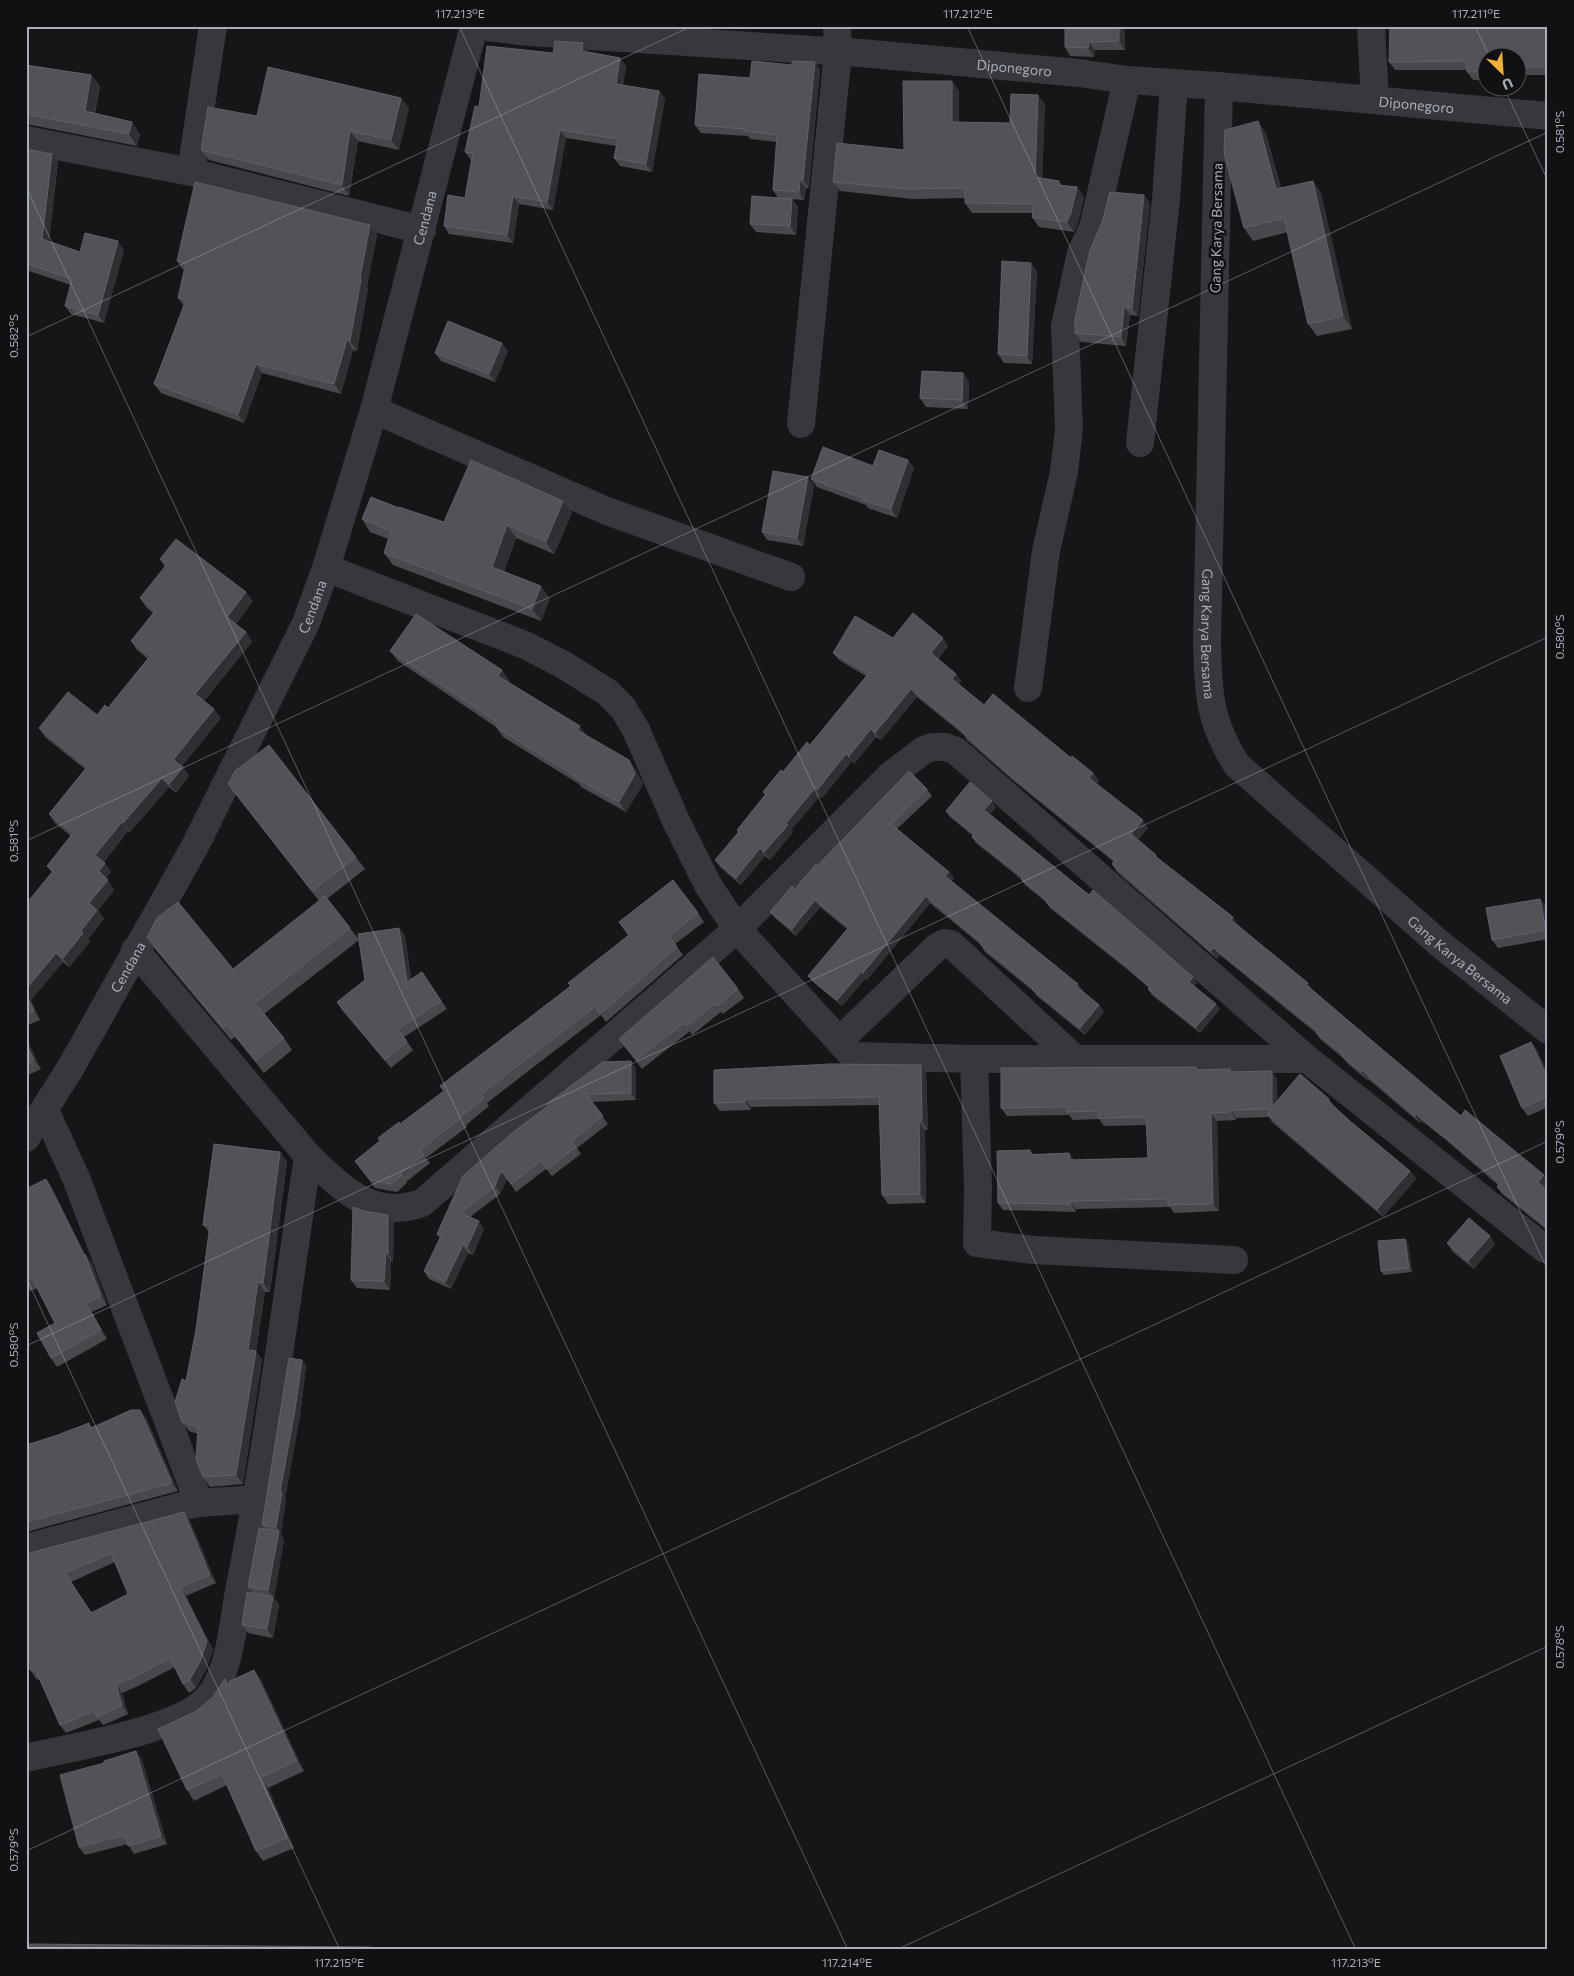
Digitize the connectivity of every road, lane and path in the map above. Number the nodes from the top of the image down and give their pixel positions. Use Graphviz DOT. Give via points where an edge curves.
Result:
graph roads {
  1 [pos="213,26"];
  2 [pos="474,26"];
  3 [pos="478,26"];
  4 [pos="1370,26"];
  5 [pos="838,39"];
  6 [pos="1127,80"];
  7 [pos="1174,83"];
  8 [pos="1219,86"];
  9 [pos="1375,100"];
  10 [pos="1548,116"];
  11 [pos="26,140"];
  12 [pos="191,172"];
  13 [pos="422,230"];
  14 [pos="374,410"];
  15 [pos="801,424"];
  16 [pos="1140,443"];
  17 [pos="326,568"];
  18 [pos="791,577"];
  19 [pos="1028,688"];
  20 [pos="737,929"];
  21 [pos="135,950"];
  22 [pos="1548,1030"];
  23 [pos="840,1040"];
  24 [pos="974,1058"];
  25 [pos="1073,1058"];
  26 [pos="1307,1058"];
  27 [pos="45,1110"];
  28 [pos="26,1138"];
  29 [pos="308,1156"];
  30 [pos="1545,1249"];
  31 [pos="1234,1260"];
  32 [pos="256,1499"];
  33 [pos="200,1502"];
  34 [pos="26,1548"];
  35 [pos="26,1758"];
  1 -- 12 [label="street"];
  2 -- 13 [label="street, Cendana"];
  3 -- 5 [label="street, Diponegoro" via="529,32"];
  4 -- 9 [label="street"];
  5 -- 6 [label="street, Diponegoro"];
  5 -- 15 [label="street"];
  6 -- 7 [label="street, Diponegoro"];
  6 -- 19 [label="street" via="1093,228 1081,253 1065,326 1068,428 1064,472 1046,551"];
  7 -- 8 [label="street, Diponegoro"];
  7 -- 16 [label="street" via="1166,199"];
  8 -- 9 [label="street, Diponegoro"];
  8 -- 22 [label="street, Gang Karya Bersama" via="1207,641 1208,686 1215,723 1237,765 1440,944"];
  9 -- 10 [label="street, Diponegoro"];
  11 -- 12 [label="street"];
  12 -- 13 [label="street"];
  13 -- 14 [label="street, Cendana"];
  14 -- 17 [label="street, Cendana"];
  14 -- 18 [label="street" via="607,511"];
  17 -- 20 [label="street" via="525,645 607,692 623,708 636,730 676,821 708,884"];
  17 -- 21 [label="street, Cendana" via="306,623 276,684 194,848"];
  20 -- 23 [label="street"];
  20 -- 26 [label="street" via="891,775 924,750 944,747 956,751"];
  20 -- 29 [label="street" via="422,1203 408,1208 370,1205 354,1196"];
  21 -- 27 [label="street, Cendana"];
  21 -- 29 [label="street"];
  23 -- 24 [label="street" via="849,1053 857,1057"];
  23 -- 25 [label="street" via="937,947 951,944"];
  24 -- 25 [label="street"];
  24 -- 31 [label="street" via="977,1243 1033,1250"];
  25 -- 26 [label="street"];
  26 -- 30 [label="street"];
  27 -- 28 [label="street, Cendana"];
  27 -- 33 [label="street" via="76,1178"];
  29 -- 32 [label="street"];
  32 -- 33 [label="street"];
  32 -- 35 [label="street" via="227,1654 209,1698 190,1712 147,1729"];
  33 -- 34 [label="street"];
}
